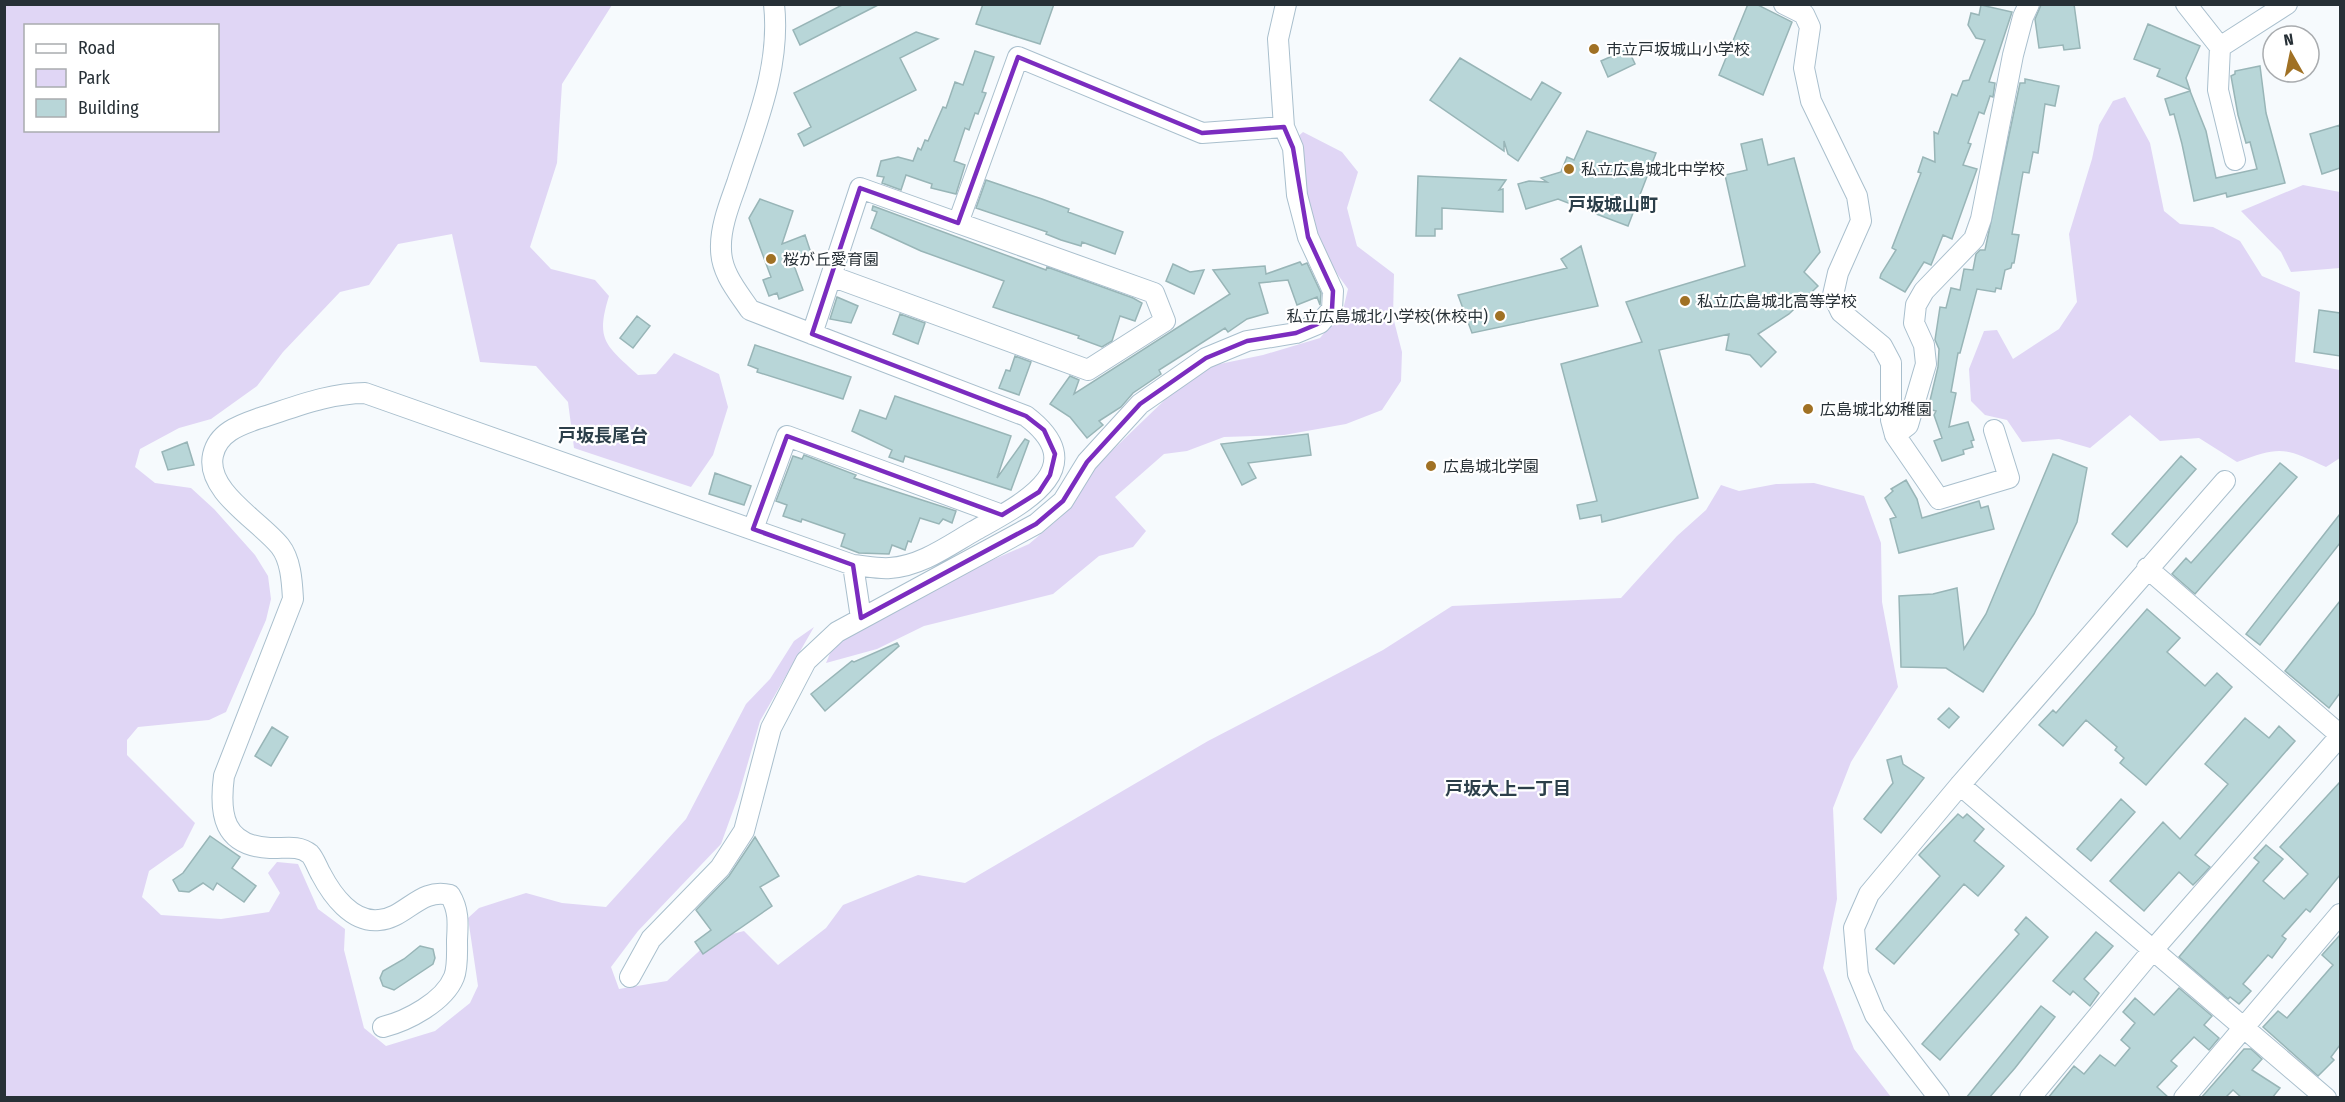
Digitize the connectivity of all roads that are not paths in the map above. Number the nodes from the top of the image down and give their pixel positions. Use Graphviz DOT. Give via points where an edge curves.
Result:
graph roads {
  1 [pos="774,4"];
  2 [pos="1286,4"];
  3 [pos="1784,4"];
  4 [pos="2029,4"];
  5 [pos="2186,4"];
  6 [pos="2287,4"];
  7 [pos="2220,46"];
  8 [pos="1284,127"];
  9 [pos="2235,159"];
  10 [pos="958,223"];
  11 [pos="831,276"];
  12 [pos="812,334"];
  13 [pos="1994,430"];
  14 [pos="1895,435"];
  15 [pos="2224,481"];
  16 [pos="1002,515"];
  17 [pos="753,529"];
  18 [pos="853,565"];
  19 [pos="2147,568"];
  20 [pos="861,618"];
  21 [pos="2340,735"];
  22 [pos="1960,785"];
  23 [pos="2340,914"];
  24 [pos="2152,951"];
  25 [pos="630,977"];
  26 [pos="383,1027"];
  27 [pos="2242,1028"];
  28 [pos="2340,1089"];
  29 [pos="1939,1098"];
  30 [pos="2030,1098"];
  31 [pos="2184,1098"];
  32 [pos="2326,1098"];
  33 [pos="2333,1098"];
  1 -- 12 [label="street" via="771,75 726,216 720,250 729,281 750,310"];
  2 -- 8 [label="street" via="1278,39"];
  3 -- 14 [label="street" via="1804,14 1810,27 1804,68 1811,101 1857,196 1861,221 1838,273 1833,295 1841,312 1882,346 1891,363 1891,420"];
  4 -- 14 [label="street" via="2013,55 1982,219 1974,239 1924,291 1916,305 1914,323 1924,345 1926,364 1908,425"];
  5 -- 7 [label="street"];
  6 -- 7 [label="street"];
  7 -- 9 [label="street" via="2218,90"];
  8 -- 10 [label="street" via="1202,133 1018,57"];
  8 -- 20 [label="street" via="1293,148 1297,195 1308,237 1333,291 1332,309 1320,323 1296,333 1246,341 1206,358 1140,404 1087,462 1063,501 1036,525"];
  10 -- 11 [label="street" via="860,188"];
  10 -- 11 [label="street" via="1154,292 1165,321 1088,370"];
  11 -- 12 [label="street"];
  12 -- 16 [label="street" via="1026,416 1044,430 1055,454 1050,475 1039,492"];
  13 -- 14 [label="street" via="2009,478 1939,498"];
  15 -- 19 [label="street"];
  16 -- 17 [label="street" via="787,435"];
  16 -- 18 [label="street" via="925,559 890,568"];
  17 -- 18 [label="street"];
  17 -- 26 [label="street" via="366,393 341,393 236,426 216,444 211,466 219,486 281,548 291,572 293,598 224,776 220,804 227,826 241,840 269,848 290,846 310,854 331,890 359,917 378,920 399,914 429,894 440,892 450,895 456,905 455,975 449,988 399,1023"];
  18 -- 20 [label="street"];
  19 -- 21 [label="street"];
  19 -- 22 [label="street"];
  20 -- 25 [label="street" via="837,632 806,661 771,728 744,831 720,868 651,939"];
  21 -- 24 [label="street"];
  22 -- 24 [label="street"];
  22 -- 29 [label="street" via="1869,894 1854,928 1858,974 1875,1015"];
  23 -- 27 [label="street"];
  24 -- 27 [label="street"];
  24 -- 30 [label="street"];
  27 -- 31 [label="street"];
  27 -- 32 [label="street"];
  28 -- 33 [label="street"];
}
